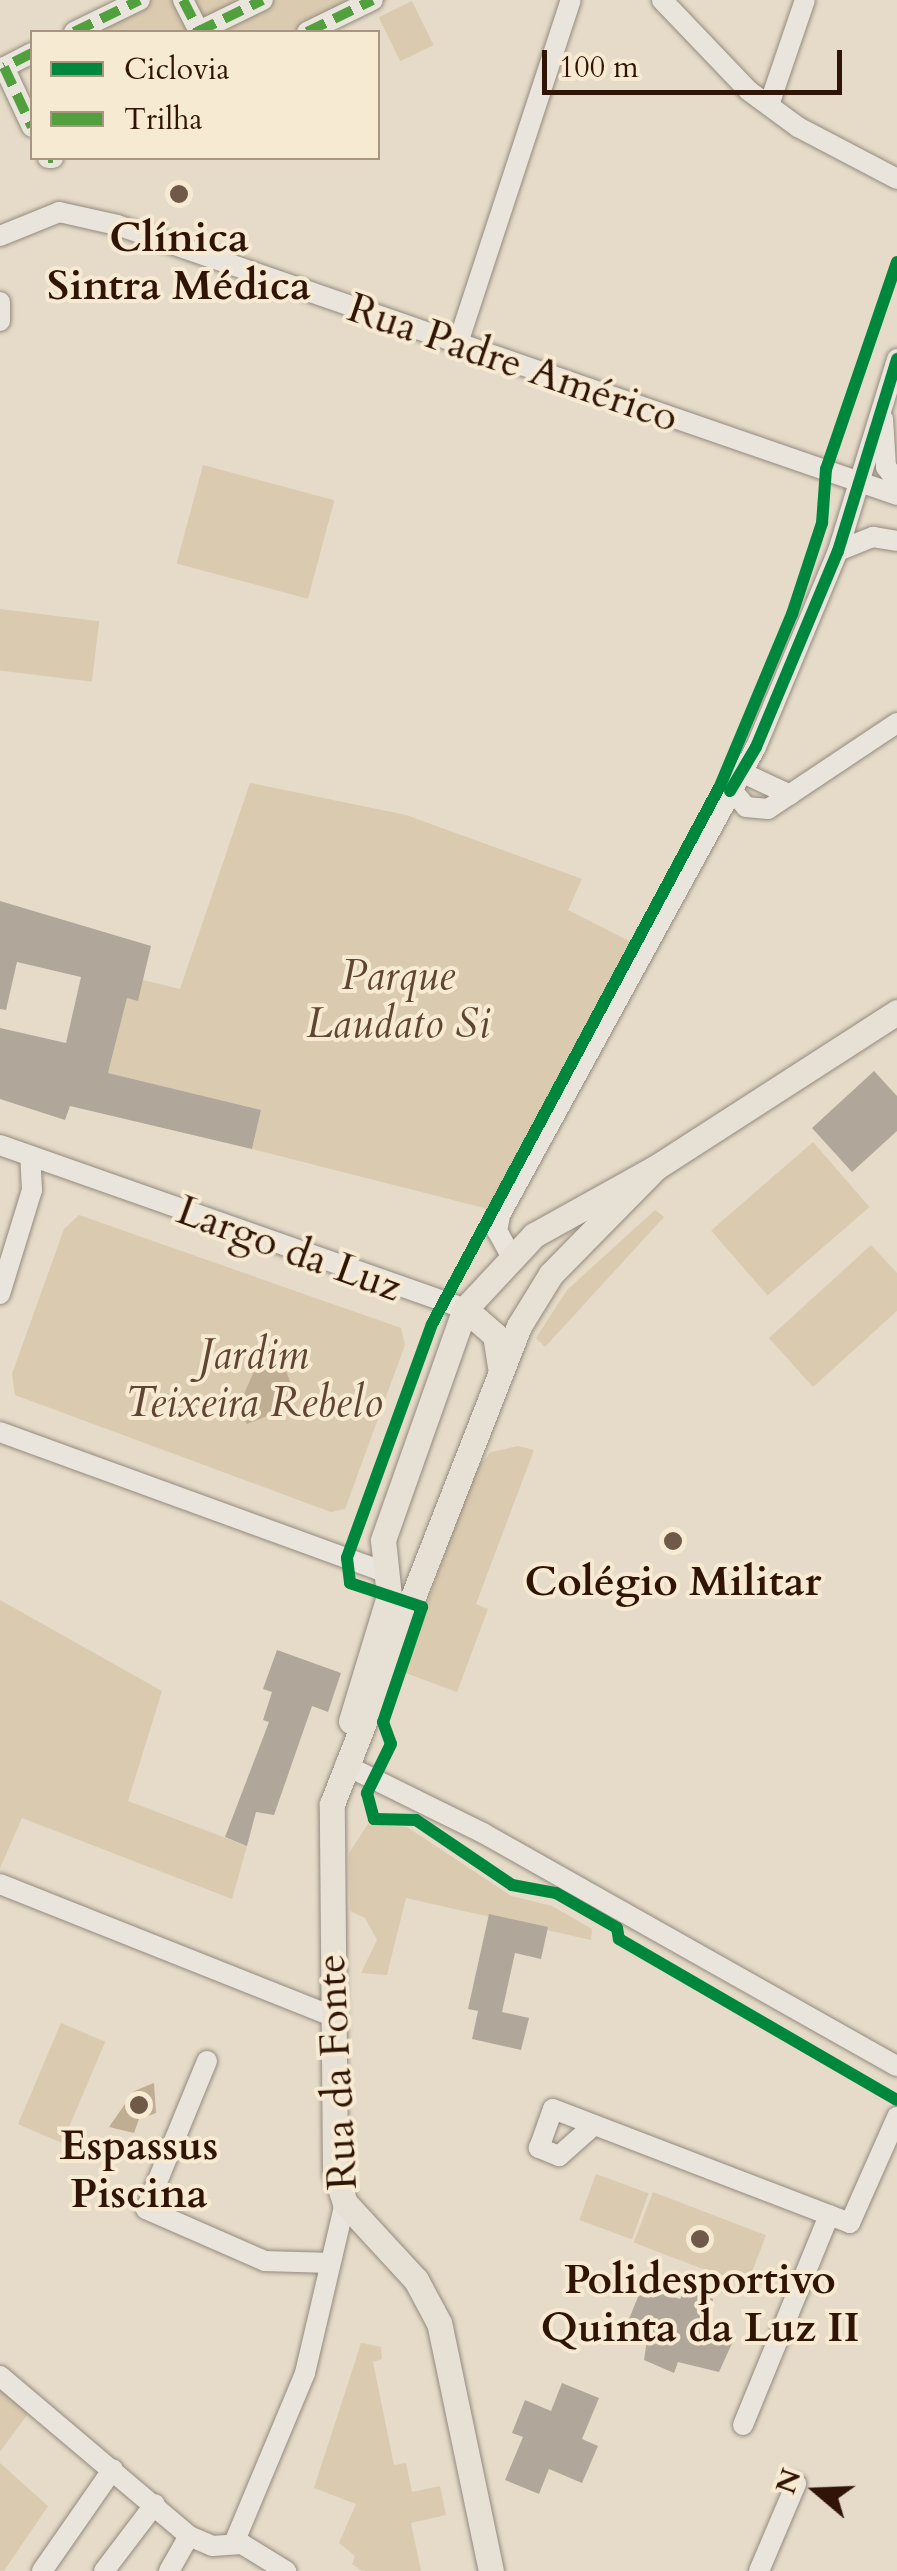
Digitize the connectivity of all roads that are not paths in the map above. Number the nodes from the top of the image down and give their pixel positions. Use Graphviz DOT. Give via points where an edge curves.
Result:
graph roads {
  1 [pos="140,0"];
  2 [pos="184,0"];
  3 [pos="263,0"];
  4 [pos="373,0"];
  5 [pos="571,0"];
  6 [pos="662,0"];
  7 [pos="805,0"];
  8 [pos="78,30"];
  9 [pos="197,30"];
  10 [pos="202,30"];
  11 [pos="311,30"];
  12 [pos="30,54"];
  13 [pos="769,105"];
  14 [pos="30,117"];
  15 [pos="897,179"];
  16 [pos="0,236"];
  17 [pos="0,302"];
  18 [pos="0,321"];
  19 [pos="458,344"];
  20 [pos="897,359"];
  21 [pos="882,402"];
  22 [pos="856,480"];
  23 [pos="897,481"];
  24 [pos="897,494"];
  25 [pos="897,541"];
  26 [pos="838,551"];
  27 [pos="897,723"];
  28 [pos="736,780"];
  29 [pos="897,1012"];
  30 [pos="0,1145"];
  31 [pos="30,1156"];
  32 [pos="655,1168"];
  33 [pos="510,1254"];
  34 [pos="0,1294"];
  35 [pos="465,1309"];
  36 [pos="500,1367"];
  37 [pos="0,1432"];
  38 [pos="430,1555"];
  39 [pos="387,1573"];
  40 [pos="344,1765"];
  41 [pos="0,1884"];
  42 [pos="334,2017"];
  43 [pos="207,2060"];
  44 [pos="897,2066"];
  45 [pos="897,2117"];
  46 [pos="594,2125"];
  47 [pos="345,2203"];
  48 [pos="828,2215"];
  49 [pos="330,2263"];
  50 [pos="0,2376"];
  51 [pos="742,2425"];
  52 [pos="113,2468"];
  53 [pos="796,2484"];
  54 [pos="155,2504"];
  55 [pos="189,2536"];
  56 [pos="245,2554"];
  57 [pos="42,2571"];
  58 [pos="104,2571"];
  59 [pos="169,2571"];
  60 [pos="286,2571"];
  61 [pos="491,2571"];
  62 [pos="758,2571"];
  1 -- 8 [label="street"];
  2 -- 9 [label="street"];
  3 -- 10 [label="street"];
  4 -- 11 [label="street"];
  5 -- 19 [label="street"];
  6 -- 13 [label="street"];
  7 -- 13 [label="street"];
  12 -- 14 [label="street" via="4,67"];
  13 -- 15 [label="street"];
  16 -- 19 [label="street, Rua Padre Américo" via="59,212 86,217"];
  17 -- 18 [label="street"];
  19 -- 22 [label="street, Rua Padre Américo"];
  20 -- 21 [label="street"];
  21 -- 22 [label="street"];
  21 -- 23 [label="street" via="882,447"];
  22 -- 24 [label="street, Rua Padre Américo"];
  22 -- 26 [label="street"];
  25 -- 26 [label="street" via="873,537"];
  26 -- 28 [label="street"];
  27 -- 28 [label="street" via="790,796 754,810"];
  28 -- 33 [label="street" via="500,1216"];
  29 -- 32 [label="main road"];
  30 -- 31 [label="street, Largo da Luz"];
  31 -- 34 [label="street" via="32,1190"];
  31 -- 35 [label="street, Largo da Luz"];
  32 -- 33 [label="main road"];
  32 -- 36 [label="main road" via="551,1274"];
  33 -- 35 [label="main road"];
  35 -- 36 [label="main road" via="495,1335"];
  35 -- 39 [label="main road" via="383,1540"];
  36 -- 38 [label="main road"];
  37 -- 39 [label="street"];
  38 -- 39 [label="main road"];
  38 -- 40 [label="main road, Rua da Fonte"];
  39 -- 40 [label="main road, Rua da Fonte" via="383,1623"];
  40 -- 42 [label="main road, Rua da Fonte" via="328,1848"];
  40 -- 44 [label="street" via="483,1832"];
  41 -- 42 [label="street"];
  42 -- 47 [label="main road, Rua da Fonte" via="335,2173"];
  43 -- 49 [label="street" via="146,2209 265,2261"];
  45 -- 48 [label="street" via="850,2223"];
  46 -- 48 [label="street"];
  47 -- 49 [label="street, Rua da Fonte"];
  47 -- 61 [label="main road" via="416,2280 439,2323"];
  48 -- 51 [label="street"];
  49 -- 56 [label="street, Rua da Fonte" via="305,2373"];
  50 -- 52 [label="street"];
  52 -- 54 [label="street"];
  52 -- 57 [label="street"];
  53 -- 62 [label="street"];
  54 -- 55 [label="street"];
  54 -- 58 [label="street"];
  55 -- 56 [label="street"];
  55 -- 59 [label="street"];
  56 -- 60 [label="street"];
}
